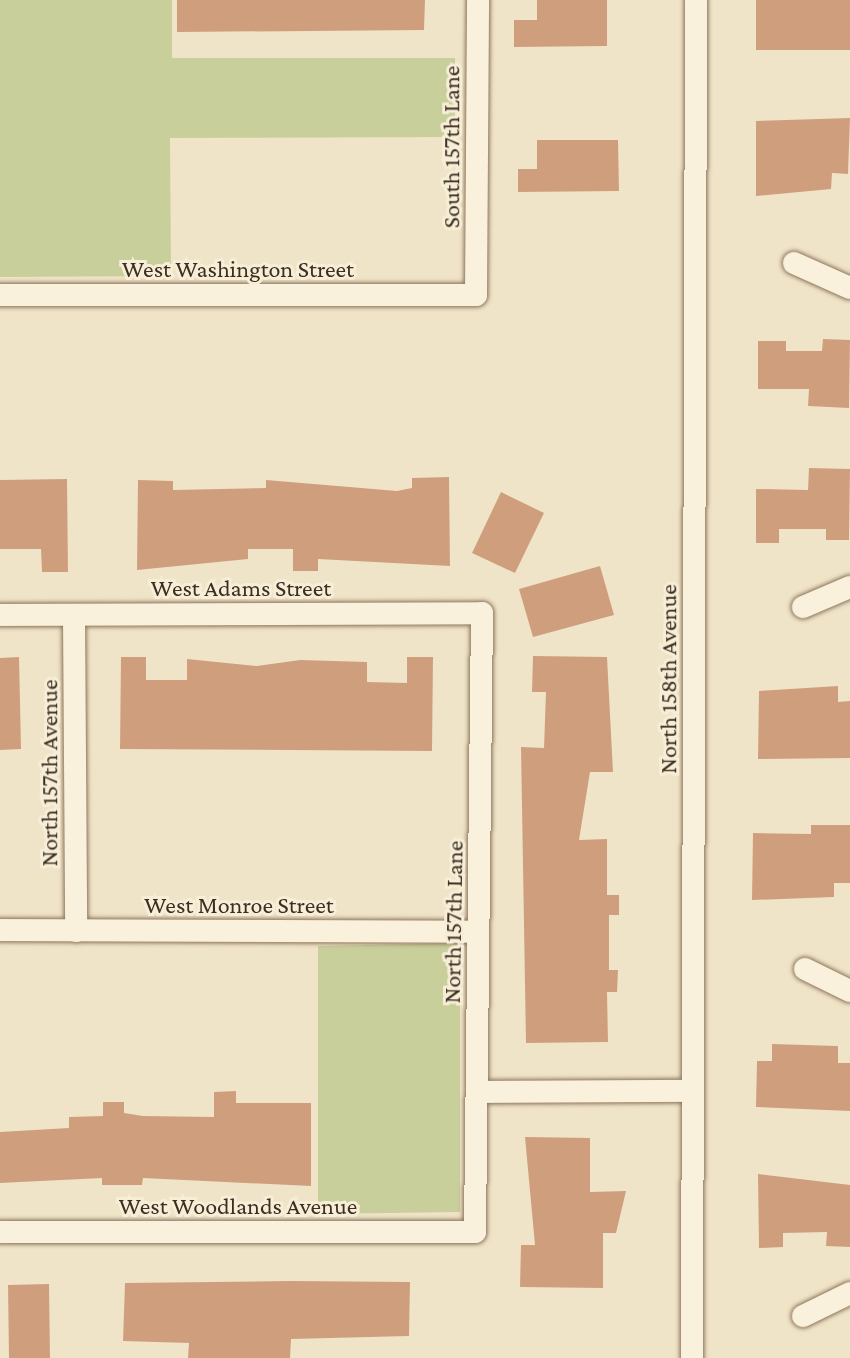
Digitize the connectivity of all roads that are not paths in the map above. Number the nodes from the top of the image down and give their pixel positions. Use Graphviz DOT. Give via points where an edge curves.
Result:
graph roads {
  1 [pos="478,0"];
  2 [pos="696,0"];
  3 [pos="794,263"];
  4 [pos="850,288"];
  5 [pos="0,295"];
  6 [pos="476,295"];
  7 [pos="850,587"];
  8 [pos="803,607"];
  9 [pos="482,613"];
  10 [pos="0,615"];
  11 [pos="74,615"];
  12 [pos="0,930"];
  13 [pos="76,931"];
  14 [pos="478,932"];
  15 [pos="805,969"];
  16 [pos="850,991"];
  17 [pos="693,1091"];
  18 [pos="477,1092"];
  19 [pos="0,1232"];
  20 [pos="475,1232"];
  21 [pos="850,1293"];
  22 [pos="803,1316"];
  23 [pos="692,1358"];
  1 -- 6 [label="street, South 157th Lane"];
  2 -- 17 [label="street, North 158th Avenue"];
  3 -- 4 [label="street"];
  5 -- 6 [label="street, West Washington Street"];
  7 -- 8 [label="street"];
  9 -- 11 [label="street, West Adams Street"];
  9 -- 14 [label="street, North 157th Lane"];
  10 -- 11 [label="street, West Adams Street"];
  11 -- 13 [label="street, North 157th Avenue"];
  12 -- 13 [label="street, West Monroe Street"];
  13 -- 14 [label="street, West Monroe Street"];
  14 -- 18 [label="street, North 157th Lane"];
  15 -- 16 [label="street"];
  17 -- 18 [label="street"];
  17 -- 23 [label="street, North 158th Avenue"];
  18 -- 20 [label="street, North 157th Lane"];
  19 -- 20 [label="street, West Woodlands Avenue"];
  21 -- 22 [label="street"];
}
